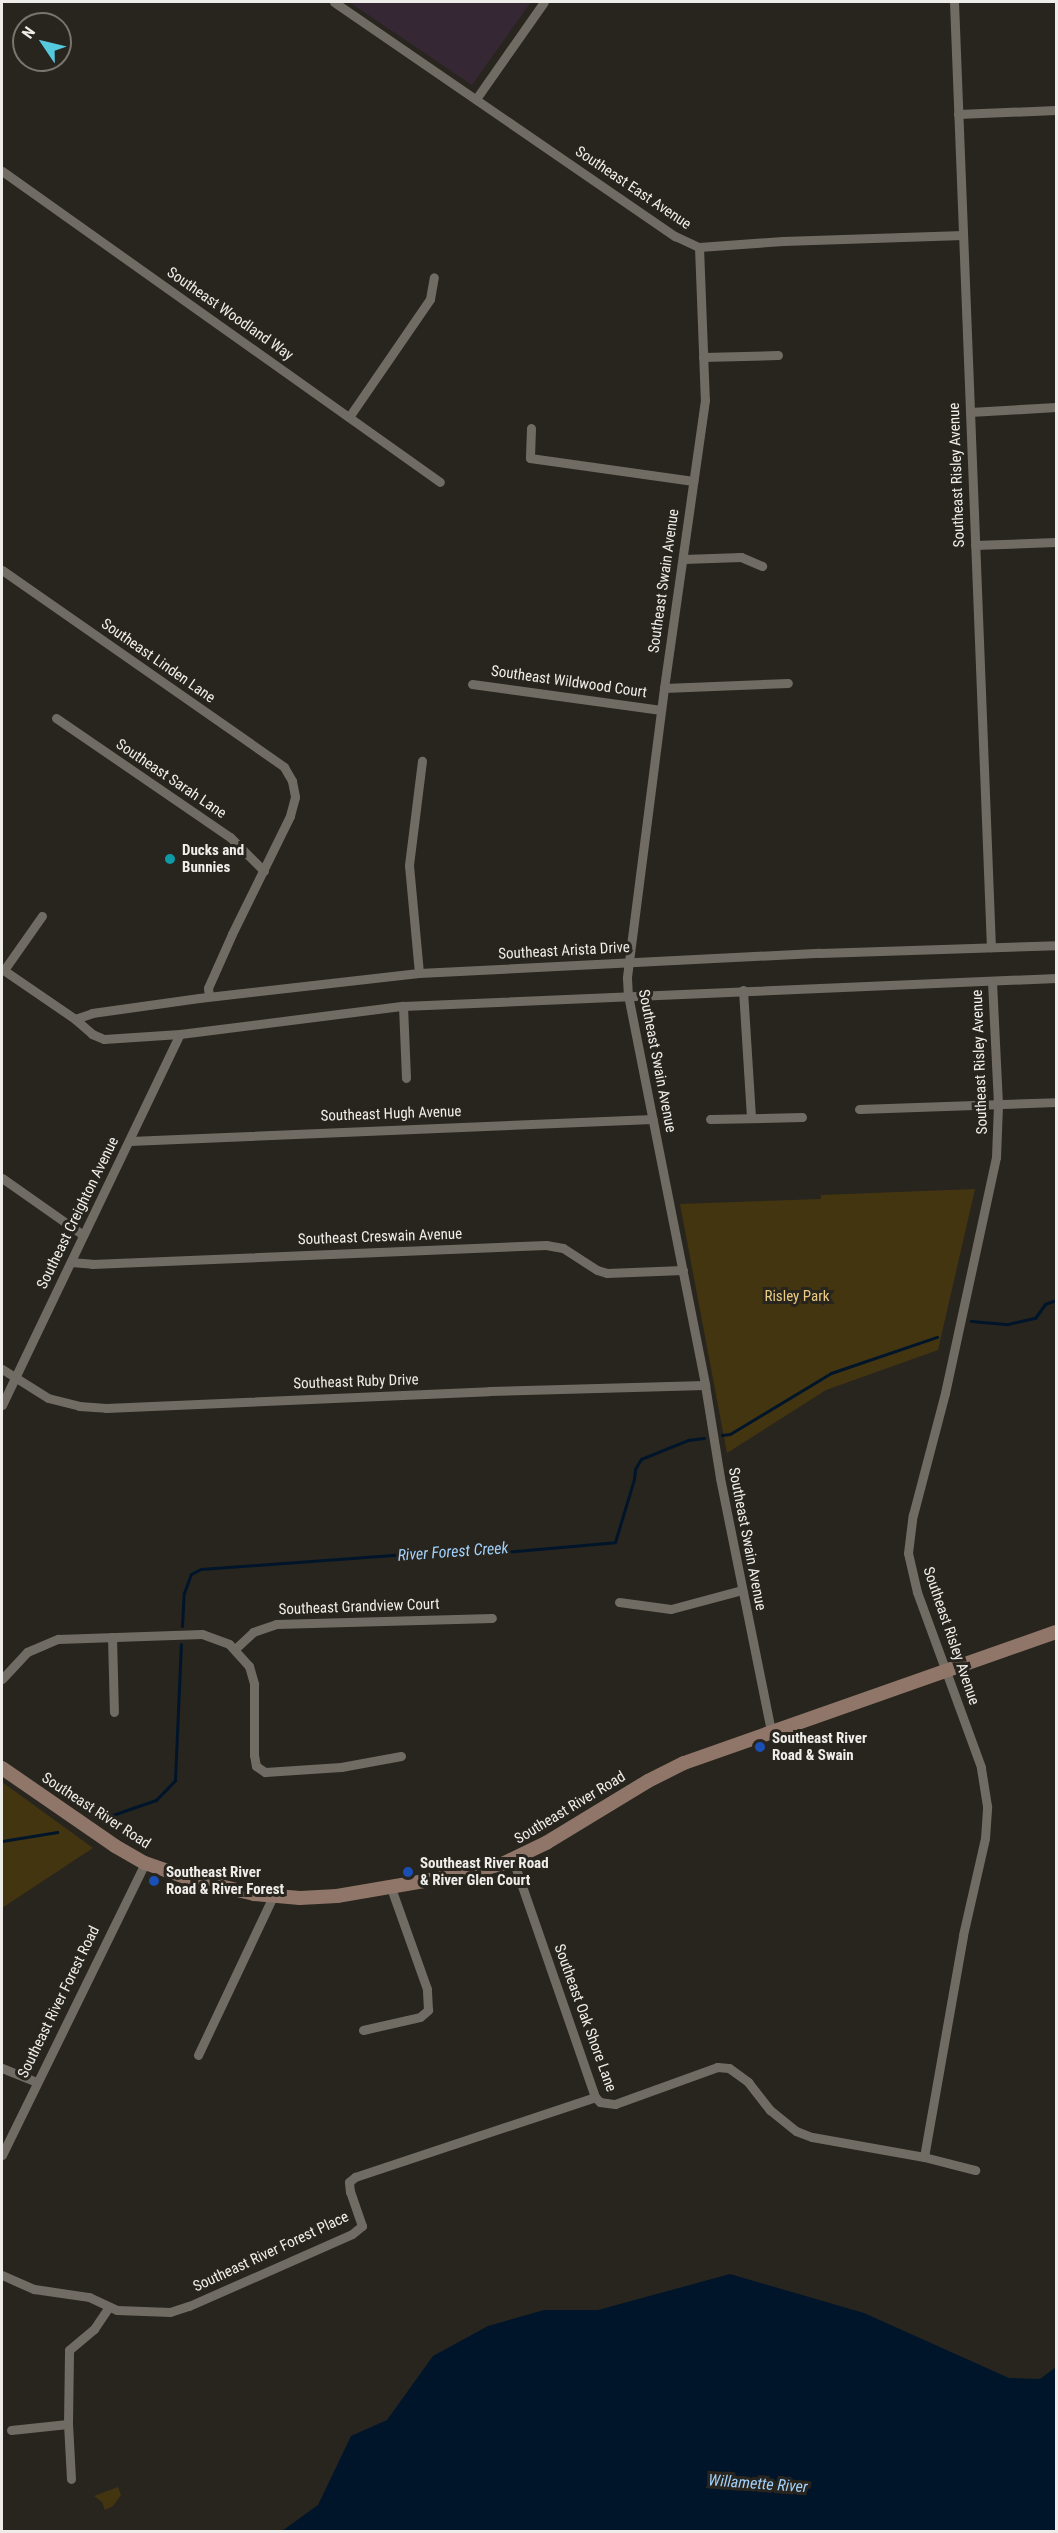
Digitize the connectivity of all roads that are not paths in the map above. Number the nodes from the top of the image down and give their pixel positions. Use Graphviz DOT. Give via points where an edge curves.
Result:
graph roads {
  1 [pos="334,2"];
  2 [pos="544,2"];
  3 [pos="954,2"];
  4 [pos="476,99"];
  5 [pos="1056,110"];
  6 [pos="958,114"];
  7 [pos="2,171"];
  8 [pos="963,235"];
  9 [pos="699,247"];
  10 [pos="434,277"];
  11 [pos="778,355"];
  12 [pos="704,357"];
  13 [pos="1056,407"];
  14 [pos="970,412"];
  15 [pos="350,417"];
  16 [pos="531,428"];
  17 [pos="693,481"];
  18 [pos="440,482"];
  19 [pos="1056,542"];
  20 [pos="975,545"];
  21 [pos="683,559"];
  22 [pos="762,566"];
  23 [pos="2,570"];
  24 [pos="788,683"];
  25 [pos="472,684"];
  26 [pos="664,688"];
  27 [pos="661,710"];
  28 [pos="56,718"];
  29 [pos="422,761"];
  30 [pos="264,871"];
  31 [pos="42,916"];
  32 [pos="1056,945"];
  33 [pos="991,947"];
  34 [pos="628,963"];
  35 [pos="2,969"];
  36 [pos="419,973"];
  37 [pos="1056,978"];
  38 [pos="992,981"];
  39 [pos="743,990"];
  40 [pos="628,995"];
  41 [pos="209,996"];
  42 [pos="403,1006"];
  43 [pos="75,1019"];
  44 [pos="180,1034"];
  45 [pos="406,1078"];
  46 [pos="1056,1102"];
  47 [pos="998,1104"];
  48 [pos="859,1109"];
  49 [pos="751,1117"];
  50 [pos="802,1117"];
  51 [pos="653,1119"];
  52 [pos="710,1119"];
  53 [pos="130,1140"];
  54 [pos="2,1178"];
  55 [pos="83,1235"];
  56 [pos="71,1262"];
  57 [pos="682,1270"];
  58 [pos="2,1369"];
  59 [pos="15,1379"];
  60 [pos="705,1385"];
  61 [pos="2,1405"];
  62 [pos="742,1590"];
  63 [pos="619,1602"];
  64 [pos="492,1618"];
  65 [pos="1056,1632"];
  66 [pos="112,1637"];
  67 [pos="235,1649"];
  68 [pos="946,1671"];
  69 [pos="2,1679"];
  70 [pos="114,1712"];
  71 [pos="771,1731"];
  72 [pos="401,1756"];
  73 [pos="2,1768"];
  74 [pos="513,1860"];
  75 [pos="145,1863"];
  76 [pos="391,1888"];
  77 [pos="273,1896"];
  78 [pos="363,2030"];
  79 [pos="198,2055"];
  80 [pos="2,2068"];
  81 [pos="36,2082"];
  82 [pos="595,2097"];
  83 [pos="2,2155"];
  84 [pos="924,2157"];
  85 [pos="975,2170"];
  86 [pos="2,2275"];
  87 [pos="108,2308"];
  88 [pos="68,2424"];
  89 [pos="11,2430"];
  90 [pos="71,2479"];
  1 -- 4 [label="street, Southeast East Avenue"];
  2 -- 4 [label="street"];
  3 -- 6 [label="street, Southeast Risley Avenue"];
  4 -- 9 [label="street, Southeast East Avenue" via="675,236"];
  5 -- 6 [label="street"];
  6 -- 8 [label="street, Southeast Risley Avenue"];
  7 -- 15 [label="street, Southeast Woodland Way"];
  8 -- 9 [label="street, Southeast East Avenue" via="783,240"];
  8 -- 14 [label="street, Southeast Risley Avenue"];
  9 -- 12 [label="street, Southeast Swain Avenue"];
  10 -- 15 [label="street" via="430,299"];
  11 -- 12 [label="street"];
  12 -- 17 [label="street, Southeast Swain Avenue" via="705,400"];
  13 -- 14 [label="street"];
  14 -- 20 [label="street, Southeast Risley Avenue"];
  15 -- 18 [label="street, Southeast Woodland Way"];
  16 -- 17 [label="street" via="530,458"];
  17 -- 21 [label="street, Southeast Swain Avenue"];
  19 -- 20 [label="street"];
  20 -- 33 [label="street, Southeast Risley Avenue"];
  21 -- 22 [label="street" via="741,557"];
  21 -- 26 [label="street, Southeast Swain Avenue"];
  23 -- 30 [label="street, Southeast Linden Lane" via="284,767 292,781 294,797 290,816"];
  24 -- 26 [label="street"];
  25 -- 27 [label="street, Southeast Wildwood Court"];
  26 -- 27 [label="street, Southeast Swain Avenue"];
  27 -- 34 [label="street, Southeast Swain Avenue"];
  28 -- 30 [label="street, Southeast Sarah Lane" via="230,837"];
  29 -- 36 [label="street" via="409,865"];
  30 -- 41 [label="street" via="208,988"];
  31 -- 35 [label="street"];
  32 -- 33 [label="street, Southeast Arista Drive"];
  33 -- 34 [label="street, Southeast Arista Drive"];
  34 -- 36 [label="street, Southeast Arista Drive"];
  34 -- 40 [label="street, Southeast Swain Avenue"];
  35 -- 43 [label="street"];
  36 -- 41 [label="street, Southeast Arista Drive"];
  37 -- 38 [label="street"];
  38 -- 39 [label="street"];
  38 -- 47 [label="street, Southeast Risley Avenue"];
  39 -- 40 [label="street"];
  39 -- 49 [label="street"];
  40 -- 42 [label="street"];
  40 -- 51 [label="street, Southeast Swain Avenue"];
  41 -- 43 [label="street, Southeast Arista Drive" via="92,1013"];
  42 -- 44 [label="street"];
  42 -- 45 [label="street"];
  43 -- 44 [label="street" via="101,1039"];
  44 -- 53 [label="street, Southeast Creighton Avenue"];
  46 -- 47 [label="street"];
  47 -- 48 [label="street"];
  47 -- 68 [label="street, Southeast Risley Avenue" via="991,1191 909,1537 908,1553 917,1592"];
  49 -- 50 [label="street"];
  49 -- 52 [label="street"];
  51 -- 53 [label="street, Southeast Hugh Avenue"];
  51 -- 57 [label="street, Southeast Swain Avenue"];
  53 -- 55 [label="street, Southeast Creighton Avenue"];
  54 -- 55 [label="street"];
  55 -- 56 [label="street, Southeast Creighton Avenue"];
  56 -- 57 [label="street, Southeast Creswain Avenue" via="546,1245 563,1248 607,1273"];
  56 -- 59 [label="street, Southeast Creighton Avenue"];
  57 -- 60 [label="street, Southeast Swain Avenue"];
  58 -- 59 [label="street, Southeast Ruby Drive"];
  59 -- 60 [label="street, Southeast Ruby Drive" via="48,1398 106,1408"];
  59 -- 61 [label="street, Southeast Creighton Avenue"];
  60 -- 62 [label="street, Southeast Swain Avenue"];
  62 -- 63 [label="street" via="671,1609"];
  62 -- 71 [label="street, Southeast Swain Avenue"];
  64 -- 67 [label="street, Southeast Grandview Court" via="276,1624 253,1632"];
  65 -- 68 [label="street, Southeast River Road"];
  66 -- 67 [label="street" via="202,1634 221,1639"];
  66 -- 69 [label="street" via="68,1638 42,1644 16,1660"];
  66 -- 70 [label="street"];
  67 -- 72 [label="street" via="249,1666 254,1684 256,1766 265,1772 341,1767"];
  68 -- 71 [label="street, Southeast River Road"];
  68 -- 84 [label="street, Southeast Risley Avenue" via="981,1767 986,1825"];
  71 -- 74 [label="street, Southeast River Road" via="675,1767"];
  73 -- 75 [label="street, Southeast River Road"];
  74 -- 76 [label="street, Southeast River Road"];
  74 -- 82 [label="street, Southeast Oak Shore Lane"];
  75 -- 77 [label="street, Southeast River Road" via="212,1885"];
  75 -- 81 [label="street, Southeast River Forest Road"];
  76 -- 77 [label="street, Southeast River Road" via="318,1898"];
  76 -- 78 [label="street" via="427,1989 428,2010 420,2017"];
  77 -- 79 [label="street"];
  80 -- 81 [label="street"];
  81 -- 83 [label="street, Southeast River Forest Road"];
  82 -- 84 [label="street, Southeast Oak Shore Lane" via="600,2102 615,2104 717,2067 729,2068 796,2131 812,2138"];
  82 -- 87 [label="street, Southeast River Forest Place" via="355,2177 349,2182 350,2192 362,2226 214,2296 170,2312"];
  84 -- 85 [label="street, Southeast Oak Shore Lane"];
  86 -- 87 [label="street, Southeast River Forest Place" via="34,2289 89,2297"];
  87 -- 88 [label="street" via="94,2329 69,2350"];
  88 -- 89 [label="street"];
  88 -- 90 [label="street"];
}
